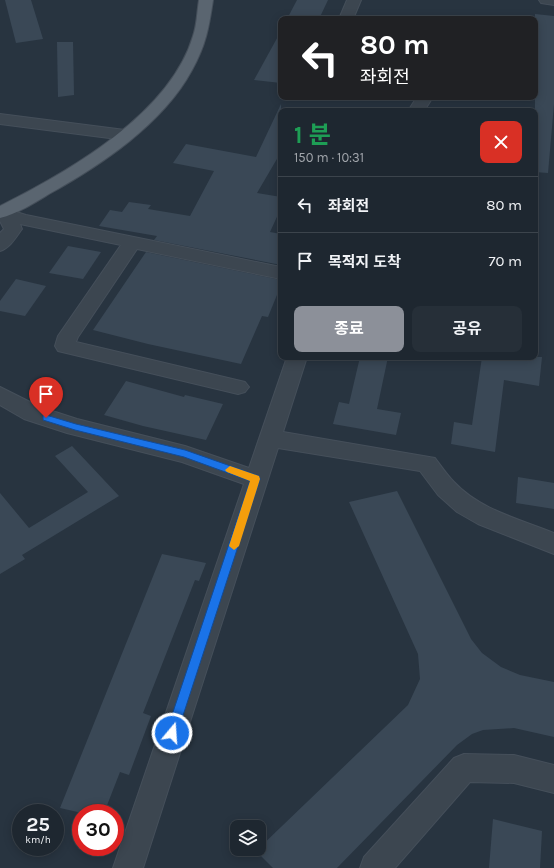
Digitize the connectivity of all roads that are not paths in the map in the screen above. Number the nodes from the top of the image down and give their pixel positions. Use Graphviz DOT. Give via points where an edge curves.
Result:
graph roads {
  1 [pos="206,0"];
  2 [pos="354,0"];
  3 [pos="546,0"];
  4 [pos="554,1"];
  5 [pos="347,16"];
  6 [pos="0,119"];
  7 [pos="125,135"];
  8 [pos="1,212"];
  9 [pos="133,242"];
  10 [pos="0,244"];
  11 [pos="278,272"];
  12 [pos="296,360"];
  13 [pos="238,387"];
  14 [pos="0,395"];
  15 [pos="269,438"];
  16 [pos="256,479"];
  17 [pos="554,544"];
  18 [pos="554,779"];
  19 [pos="128,868"];
  20 [pos="375,868"];
  1 -- 7 [label="main road" via="206,16 192,58 152,111"];
  2 -- 5 [label="street"];
  3 -- 4 [label="street"];
  6 -- 7 [label="street"];
  7 -- 8 [label="main road" via="56,183"];
  8 -- 9 [label="street" via="22,219"];
  8 -- 10 [label="street" via="13,229"];
  9 -- 11 [label="street"];
  9 -- 13 [label="street" via="68,336 65,346"];
  12 -- 15 [label="street"];
  14 -- 16 [label="street" via="32,413 75,427 185,454"];
  15 -- 16 [label="street"];
  15 -- 17 [label="street" via="427,464 446,489 464,505 486,517"];
  16 -- 19 [label="street"];
  18 -- 20 [label="street" via="514,769 464,768"];
}
